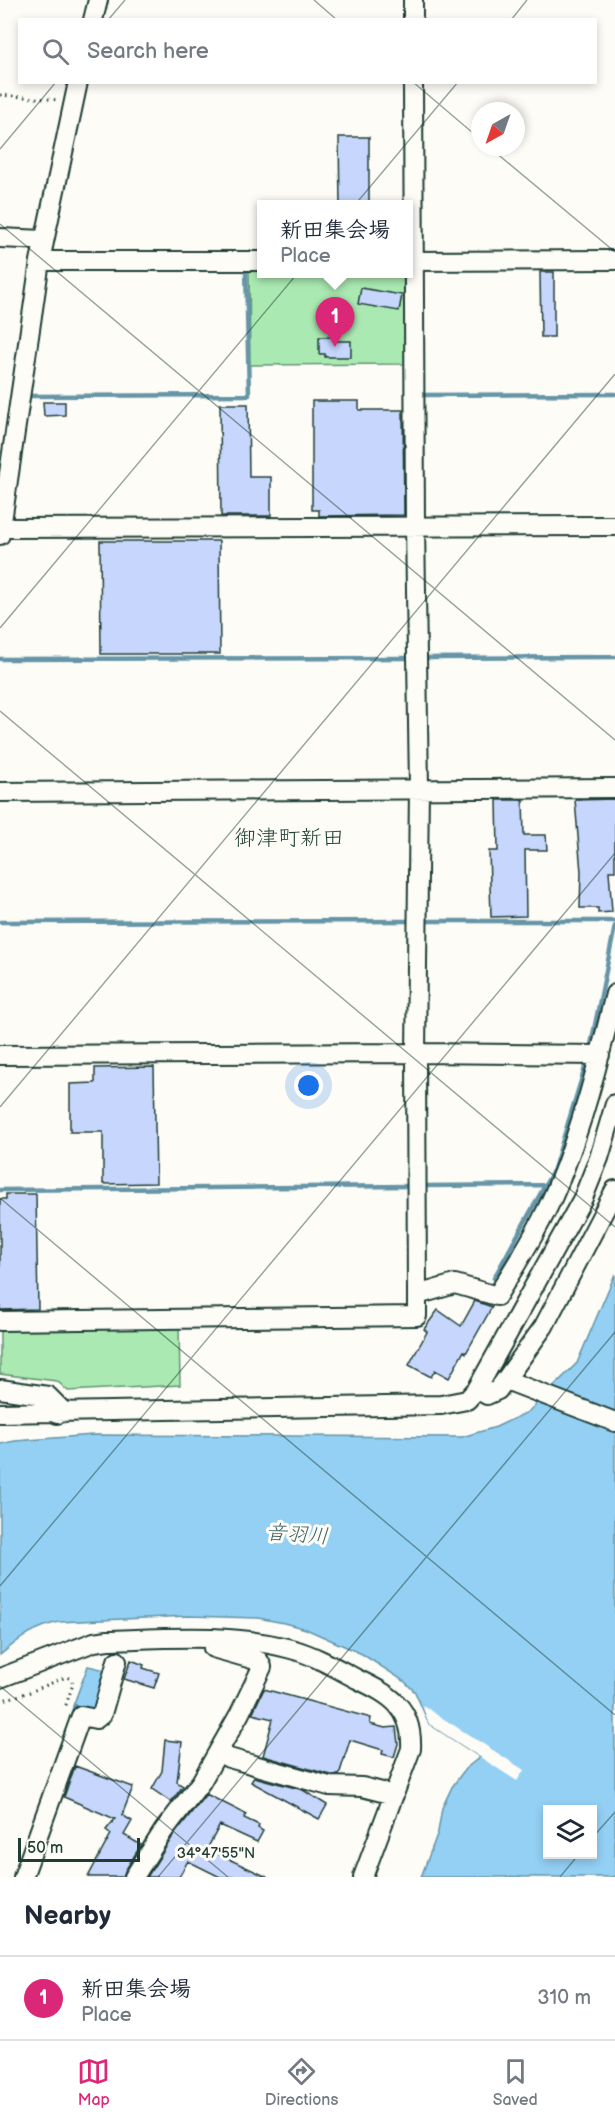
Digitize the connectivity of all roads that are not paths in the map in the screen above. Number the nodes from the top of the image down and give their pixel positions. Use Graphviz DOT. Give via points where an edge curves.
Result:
graph roads {
  1 [pos="98,0"];
  2 [pos="412,0"];
  3 [pos="94,18"];
  4 [pos="413,18"];
  5 [pos="77,84"];
  6 [pos="413,84"];
  7 [pos="412,200"];
  8 [pos="0,238"];
  9 [pos="44,240"];
  10 [pos="615,260"];
  11 [pos="40,261"];
  12 [pos="257,261"];
  13 [pos="413,261"];
  14 [pos="411,278"];
  15 [pos="6,453"];
  16 [pos="415,525"];
  17 [pos="615,526"];
  18 [pos="1,531"];
  19 [pos="419,788"];
  20 [pos="615,788"];
  21 [pos="0,792"];
  22 [pos="615,994"];
  23 [pos="416,1053"];
  24 [pos="0,1055"];
  25 [pos="600,1055"];
  26 [pos="615,1104"];
  27 [pos="615,1190"];
  28 [pos="417,1295"];
  29 [pos="0,1321"];
  30 [pos="513,1383"];
  31 [pos="0,1389"];
  32 [pos="477,1389"];
  33 [pos="64,1412"];
  34 [pos="0,1413"];
  35 [pos="615,1422"];
  36 [pos="0,1426"];
  37 [pos="200,1638"];
  38 [pos="117,1661"];
  39 [pos="0,1678"];
  40 [pos="218,1752"];
  41 [pos="394,1795"];
  42 [pos="23,1877"];
  43 [pos="134,1877"];
  44 [pos="363,1877"];
  1 -- 3 [label="street"];
  2 -- 4 [label="street"];
  5 -- 9 [label="street"];
  6 -- 7 [label="street"];
  8 -- 9 [label="street"];
  9 -- 11 [label="street"];
  10 -- 13 [label="street"];
  11 -- 12 [label="street"];
  11 -- 15 [label="street"];
  14 -- 16 [label="street"];
  15 -- 18 [label="street"];
  16 -- 17 [label="street"];
  16 -- 18 [label="street"];
  16 -- 19 [label="street"];
  19 -- 20 [label="street"];
  19 -- 21 [label="street"];
  19 -- 23 [label="street"];
  22 -- 25 [label="street"];
  23 -- 24 [label="street"];
  23 -- 25 [label="street"];
  23 -- 28 [label="street"];
  25 -- 28 [label="street" via="556,1190 497,1296 455,1284"];
  26 -- 32 [label="street" via="583,1198"];
  27 -- 30 [label="street"];
  28 -- 29 [label="street" via="417,1316"];
  30 -- 32 [label="street" via="487,1395"];
  30 -- 35 [label="street"];
  31 -- 33 [label="street" via="48,1396"];
  32 -- 33 [label="street" via="467,1400 441,1405"];
  33 -- 34 [label="street"];
  33 -- 36 [label="street"];
  37 -- 39 [label="street" via="94,1642"];
  37 -- 40 [label="street" via="203,1644 259,1661 262,1667"];
  37 -- 41 [label="street" via="293,1649 392,1698 408,1721 412,1737"];
  38 -- 42 [label="street" via="102,1714 96,1719 81,1716"];
  40 -- 41 [label="street" via="329,1786 362,1787"];
  40 -- 43 [label="street"];
  41 -- 44 [label="street"];
}
